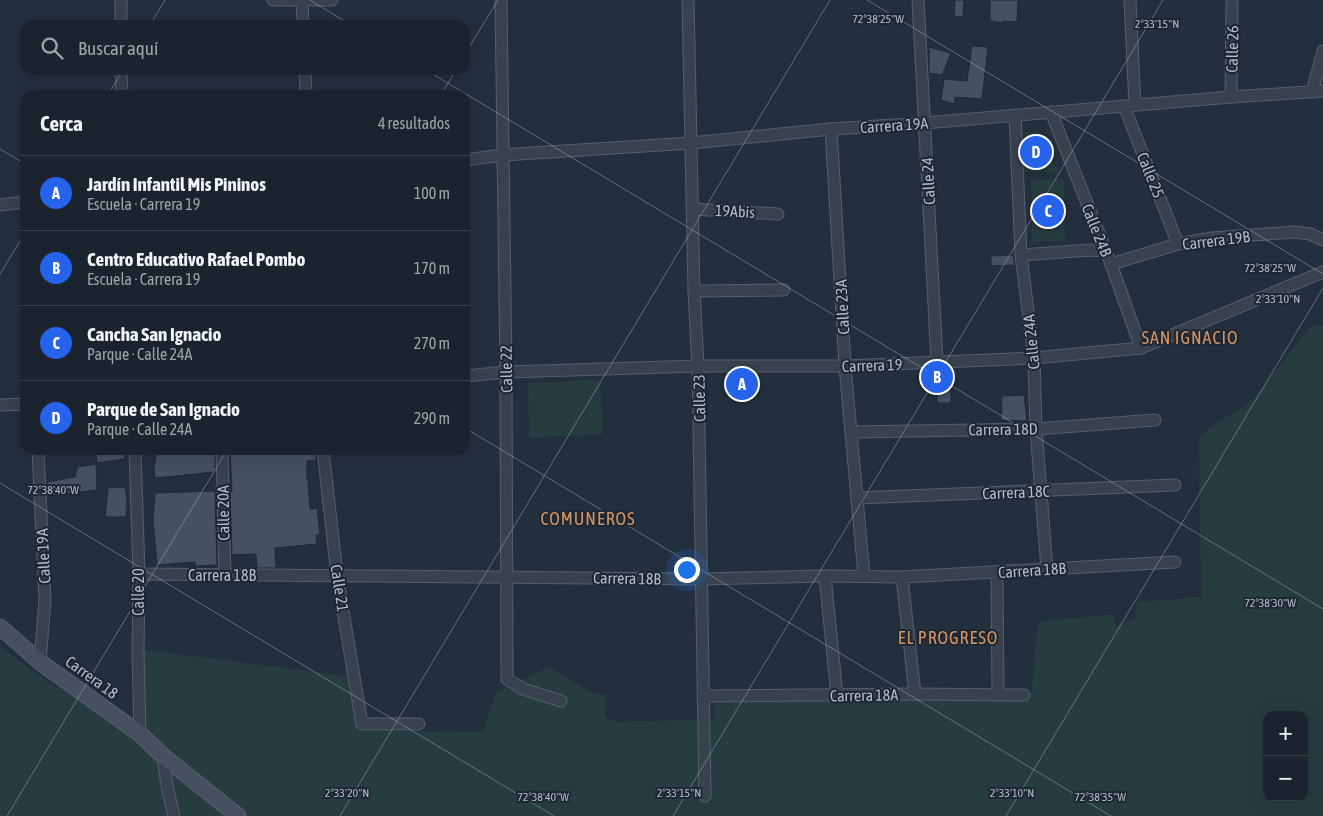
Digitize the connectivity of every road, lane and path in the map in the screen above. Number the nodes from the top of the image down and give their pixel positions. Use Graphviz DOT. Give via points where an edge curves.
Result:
graph roads {
  1 [pos="121,0"];
  2 [pos="273,0"];
  3 [pos="302,0"];
  4 [pos="332,0"];
  5 [pos="501,0"];
  6 [pos="688,0"];
  7 [pos="918,0"];
  8 [pos="1130,0"];
  9 [pos="1232,0"];
  10 [pos="121,20"];
  11 [pos="303,20"];
  12 [pos="1323,51"];
  13 [pos="122,75"];
  14 [pos="305,75"];
  15 [pos="122,90"];
  16 [pos="306,90"];
  17 [pos="1317,92"];
  18 [pos="1231,97"];
  19 [pos="1129,106"];
  20 [pos="1051,112"];
  21 [pos="1015,115"];
  22 [pos="924,123"];
  23 [pos="831,129"];
  24 [pos="691,143"];
  25 [pos="502,155"];
  26 [pos="470,159"];
  27 [pos="20,202"];
  28 [pos="0,204"];
  29 [pos="692,209"];
  30 [pos="778,214"];
  31 [pos="1323,240"];
  32 [pos="1178,244"];
  33 [pos="1106,251"];
  34 [pos="1022,255"];
  35 [pos="1111,264"];
  36 [pos="1323,272"];
  37 [pos="784,290"];
  38 [pos="694,292"];
  39 [pos="1141,348"];
  40 [pos="1034,358"];
  41 [pos="937,362"];
  42 [pos="698,366"];
  43 [pos="845,366"];
  44 [pos="506,372"];
  45 [pos="470,376"];
  46 [pos="20,404"];
  47 [pos="0,405"];
  48 [pos="1155,420"];
  49 [pos="1036,429"];
  50 [pos="851,432"];
  51 [pos="38,455"];
  52 [pos="135,455"];
  53 [pos="222,455"];
  54 [pos="324,455"];
  55 [pos="1175,486"];
  56 [pos="1041,491"];
  57 [pos="857,498"];
  58 [pos="1175,562"];
  59 [pos="1047,569"];
  60 [pos="997,572"];
  61 [pos="139,574"];
  62 [pos="337,575"];
  63 [pos="224,576"];
  64 [pos="824,576"];
  65 [pos="864,576"];
  66 [pos="506,577"];
  67 [pos="902,577"];
  68 [pos="700,579"];
  69 [pos="0,627"];
  70 [pos="40,662"];
  71 [pos="915,694"];
  72 [pos="998,694"];
  73 [pos="1024,695"];
  74 [pos="703,696"];
  75 [pos="837,696"];
  76 [pos="561,701"];
  77 [pos="419,724"];
  78 [pos="140,734"];
  79 [pos="163,756"];
  80 [pos="705,796"];
  81 [pos="174,816"];
  82 [pos="238,816"];
  1 -- 10 [label="street"];
  2 -- 3 [label="street"];
  3 -- 4 [label="street"];
  3 -- 11 [label="street"];
  5 -- 25 [label="street, Calle 22"];
  6 -- 24 [label="street, Calle 23"];
  7 -- 22 [label="street, Calle 24"];
  8 -- 19 [label="street, Calle 25"];
  9 -- 18 [label="street, Calle 26"];
  12 -- 17 [label="street"];
  13 -- 15 [label="street"];
  14 -- 16 [label="street"];
  17 -- 18 [label="street, Carrera 19A"];
  18 -- 19 [label="street, Carrera 19A"];
  19 -- 20 [label="street, Carrera 19A"];
  19 -- 32 [label="street, Calle 25"];
  20 -- 21 [label="street, Carrera 19A"];
  20 -- 33 [label="street, Calle 24B"];
  21 -- 22 [label="street, Carrera 19A"];
  21 -- 34 [label="street, Calle 24A"];
  22 -- 23 [label="street, Carrera 19A"];
  22 -- 41 [label="street, Calle 24"];
  23 -- 24 [label="street, Carrera 19A"];
  23 -- 43 [label="street, Calle 23A"];
  24 -- 25 [label="street, Carrera 19A"];
  24 -- 29 [label="street, Calle 23"];
  25 -- 26 [label="street, Carrera 19A"];
  25 -- 44 [label="street, Calle 22"];
  27 -- 28 [label="street"];
  29 -- 30 [label="street, 19Abis"];
  29 -- 38 [label="street, Calle 23"];
  31 -- 32 [label="street, Carrera 19B" via="1294,232"];
  32 -- 35 [label="street, Carrera 19B"];
  33 -- 34 [label="street"];
  33 -- 35 [label="street, Calle 24B"];
  34 -- 40 [label="street, Calle 24A"];
  35 -- 39 [label="street, Calle 24B"];
  36 -- 39 [label="street, Carrera 19"];
  37 -- 38 [label="street"];
  38 -- 42 [label="street, Calle 23"];
  39 -- 40 [label="street, Carrera 19"];
  40 -- 41 [label="street, Carrera 19"];
  40 -- 49 [label="street, Calle 24A"];
  41 -- 43 [label="street, Carrera 19"];
  42 -- 43 [label="street, Carrera 19"];
  42 -- 44 [label="street, Carrera 19"];
  42 -- 68 [label="street, Calle 23"];
  43 -- 50 [label="street, Calle 23A"];
  44 -- 45 [label="street, Carrera 19"];
  44 -- 66 [label="street, Calle 22"];
  46 -- 47 [label="street"];
  48 -- 49 [label="street, Carrera 18D"];
  49 -- 50 [label="street, Carrera 18D"];
  49 -- 56 [label="street, Calle 24A"];
  50 -- 57 [label="street, Calle 23A"];
  51 -- 70 [label="street, Calle 19A" via="45,600"];
  52 -- 61 [label="street, Calle 20"];
  53 -- 63 [label="street, Calle 20A"];
  54 -- 62 [label="street, Calle 21"];
  55 -- 56 [label="street, Carrera 18C"];
  56 -- 57 [label="street, Carrera 18C"];
  56 -- 59 [label="street, Calle 24A"];
  57 -- 65 [label="street, Calle 23A"];
  58 -- 59 [label="street, Carrera 18B"];
  59 -- 60 [label="street, Carrera 18B"];
  60 -- 67 [label="street, Carrera 18B"];
  60 -- 72 [label="street"];
  61 -- 63 [label="street, Carrera 18B"];
  61 -- 78 [label="street, Calle 20"];
  62 -- 63 [label="street, Carrera 18B"];
  62 -- 66 [label="street, Carrera 18B"];
  62 -- 77 [label="street, Calle 21" via="362,724"];
  64 -- 65 [label="street, Carrera 18B"];
  64 -- 68 [label="street, Carrera 18B"];
  64 -- 75 [label="street"];
  65 -- 67 [label="street, Carrera 18B"];
  66 -- 68 [label="street, Carrera 18B"];
  66 -- 76 [label="street, Calle 22" via="507,679 523,689"];
  67 -- 71 [label="street"];
  68 -- 74 [label="street, Calle 23"];
  69 -- 70 [label="main road, Carrera 18"];
  70 -- 78 [label="main road, Carrera 18"];
  71 -- 72 [label="street, Carrera 18A"];
  71 -- 75 [label="street, Carrera 18A"];
  72 -- 73 [label="street, Carrera 18A"];
  74 -- 75 [label="street, Carrera 18A"];
  74 -- 80 [label="street, Calle 23"];
  78 -- 79 [label="main road, Carrera 18"];
  79 -- 81 [label="street"];
  79 -- 82 [label="main road, Carrera 18"];
}
